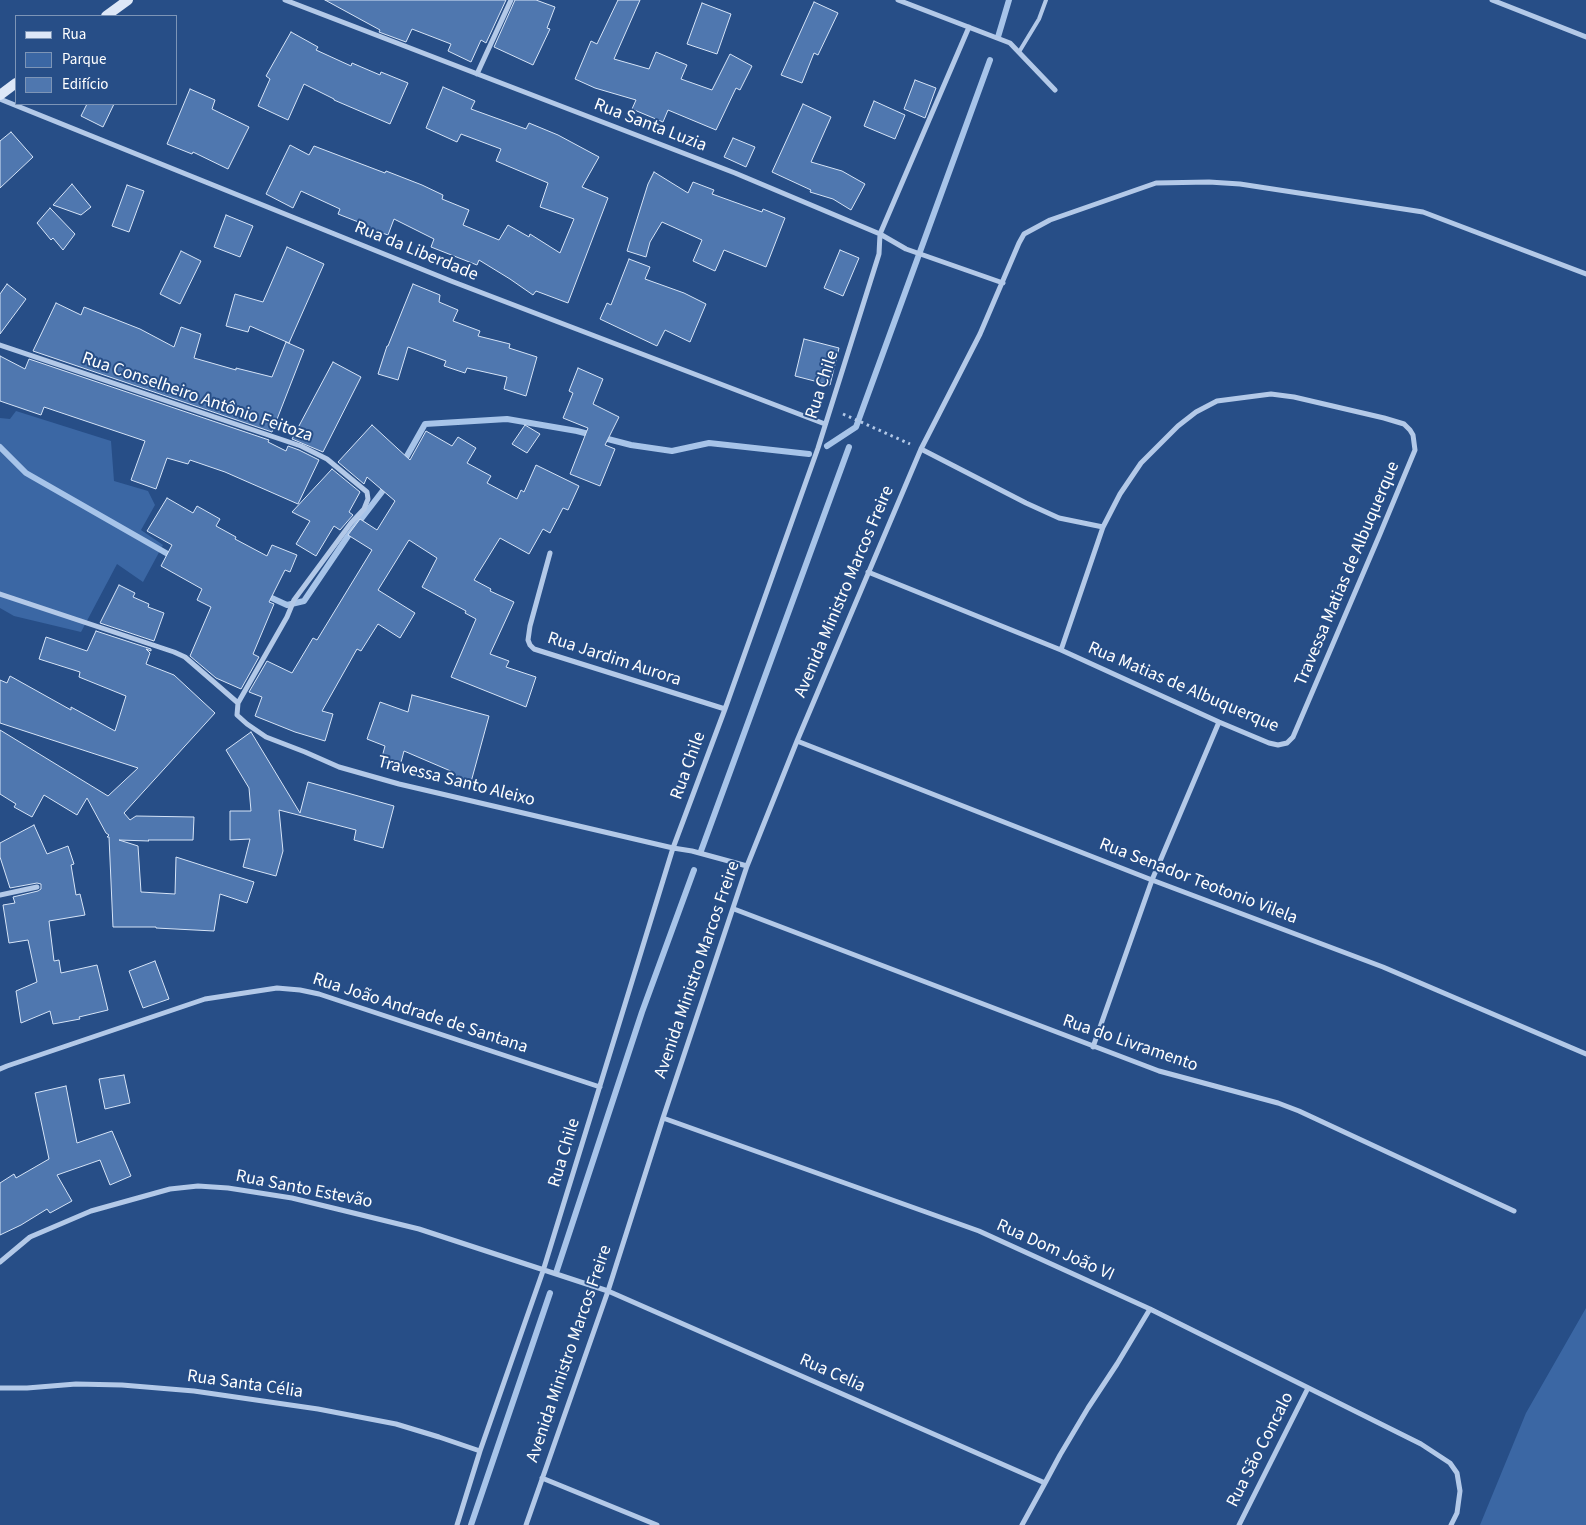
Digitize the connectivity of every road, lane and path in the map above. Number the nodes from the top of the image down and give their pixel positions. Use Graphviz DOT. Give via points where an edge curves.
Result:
graph roads {
  1 [pos="128,0"];
  2 [pos="285,0"];
  3 [pos="511,0"];
  4 [pos="898,0"];
  5 [pos="1046,0"];
  6 [pos="1492,0"];
  7 [pos="107,15"];
  8 [pos="969,27"];
  9 [pos="1586,37"];
  10 [pos="1018,52"];
  11 [pos="477,74"];
  12 [pos="15,84"];
  13 [pos="1055,90"];
  14 [pos="0,95"];
  15 [pos="0,99"];
  16 [pos="880,234"];
  17 [pos="1586,274"];
  18 [pos="1003,283"];
  19 [pos="0,345"];
  20 [pos="831,408"];
  21 [pos="825,424"];
  22 [pos="1404,424"];
  23 [pos="921,449"];
  24 [pos="1103,527"];
  25 [pos="550,553"];
  26 [pos="868,572"];
  27 [pos="0,594"];
  28 [pos="1061,650"];
  29 [pos="238,703"];
  30 [pos="725,709"];
  31 [pos="1219,722"];
  32 [pos="1293,737"];
  33 [pos="797,741"];
  34 [pos="673,848"];
  35 [pos="747,866"];
  36 [pos="1152,880"];
  37 [pos="37,888"];
  38 [pos="0,896"];
  39 [pos="734,908"];
  40 [pos="1094,1047"];
  41 [pos="1586,1054"];
  42 [pos="0,1069"];
  43 [pos="600,1087"];
  44 [pos="663,1118"];
  45 [pos="1514,1211"];
  46 [pos="0,1262"];
  47 [pos="543,1271"];
  48 [pos="608,1291"];
  49 [pos="1150,1309"];
  50 [pos="0,1388"];
  51 [pos="1308,1388"];
  52 [pos="480,1451"];
  53 [pos="542,1478"];
  54 [pos="1045,1483"];
  55 [pos="457,1525"];
  56 [pos="526,1525"];
  57 [pos="657,1525"];
  58 [pos="1022,1525"];
  59 [pos="1239,1525"];
  60 [pos="1452,1525"];
  1 -- 7 [label="main road"];
  2 -- 11 [label="street, Rua Santa Luzia"];
  3 -- 11 [label="street"];
  4 -- 8 [label="street"];
  5 -- 10 [label="lane"];
  6 -- 9 [label="street"];
  8 -- 10 [label="street" via="1010,43"];
  8 -- 16 [label="street, Rua Chile"];
  10 -- 13 [label="street"];
  11 -- 16 [label="street, Rua Santa Luzia" via="735,173"];
  12 -- 14 [label="main road"];
  15 -- 21 [label="street, Rua da Liberdade" via="452,281"];
  16 -- 18 [label="street, Rua Santa Luzia" via="906,249"];
  16 -- 20 [label="street, Rua Chile" via="879,254"];
  17 -- 18 [label="street, Avenida Ministro Marcos Freire" via="1423,212 1240,184 1180,182 1156,183 1032,228 1019,242"];
  18 -- 23 [label="street, Avenida Ministro Marcos Freire"];
  19 -- 29 [label="street, Rua Conselheiro Antônio Feitoza" via="301,446 327,459 367,492 364,509 294,600"];
  20 -- 21 [label="street, Rua Chile"];
  20 -- 23 [label="path"];
  21 -- 30 [label="street, Rua Chile"];
  22 -- 24 [label="street, Rua Matias de Albuquerque" via="1294,396 1270,394 1217,401 1196,412 1141,463"];
  22 -- 32 [label="street, Travessa Matias de Albuquerque" via="1413,435 1415,450"];
  23 -- 24 [label="street" via="1058,518"];
  23 -- 26 [label="street, Avenida Ministro Marcos Freire"];
  24 -- 28 [label="street, Rua Matias de Albuquerque"];
  25 -- 30 [label="street, Rua Jardim Aurora" via="530,626 528,640 534,649"];
  26 -- 28 [label="street, Rua Matias de Albuquerque"];
  26 -- 33 [label="street, Avenida Ministro Marcos Freire"];
  27 -- 29 [label="street" via="185,657"];
  28 -- 31 [label="street, Rua Matias de Albuquerque"];
  29 -- 34 [label="street, Travessa Santo Aleixo" via="237,715 266,738 339,767"];
  30 -- 34 [label="street, Rua Chile"];
  31 -- 32 [label="street, Rua Matias de Albuquerque" via="1278,745"];
  31 -- 36 [label="street"];
  33 -- 35 [label="street, Avenida Ministro Marcos Freire"];
  33 -- 36 [label="street, Rua Senador Teotonio Vilela"];
  34 -- 35 [label="street, Travessa Santo Aleixo"];
  34 -- 43 [label="street, Rua Chile"];
  35 -- 39 [label="street, Avenida Ministro Marcos Freire"];
  36 -- 40 [label="street"];
  36 -- 41 [label="street, Rua Senador Teotonio Vilela" via="1383,967"];
  37 -- 38 [label="street"];
  39 -- 40 [label="street, Rua do Livramento"];
  39 -- 44 [label="street, Avenida Ministro Marcos Freire"];
  40 -- 45 [label="street, Rua do Livramento" via="1159,1071 1299,1111"];
  42 -- 43 [label="street, Rua João Andrade de Santana" via="205,1000 277,988 319,994"];
  43 -- 47 [label="street, Rua Chile"];
  44 -- 48 [label="street, Avenida Ministro Marcos Freire"];
  44 -- 49 [label="street, Rua Dom João VI" via="979,1231"];
  46 -- 47 [label="street, Rua Santo Estevão" via="30,1237 91,1210 170,1189 198,1186 292,1198 419,1229"];
  47 -- 48 [label="street, Rua Santo Estevão"];
  47 -- 52 [label="street, Rua Chile"];
  48 -- 53 [label="street, Avenida Ministro Marcos Freire"];
  48 -- 54 [label="street, Rua Celia"];
  49 -- 51 [label="street, Rua Dom João VI"];
  49 -- 54 [label="street"];
  50 -- 52 [label="street, Rua Santa Célia" via="122,1384 194,1391 396,1424"];
  51 -- 59 [label="street, Rua São Concalo"];
  51 -- 60 [label="street, Rua Dom João VI" via="1421,1444 1450,1464 1457,1473 1460,1491"];
  52 -- 55 [label="street, Rua Chile"];
  53 -- 56 [label="street, Avenida Ministro Marcos Freire"];
  53 -- 57 [label="street"];
  54 -- 58 [label="street"];
}
